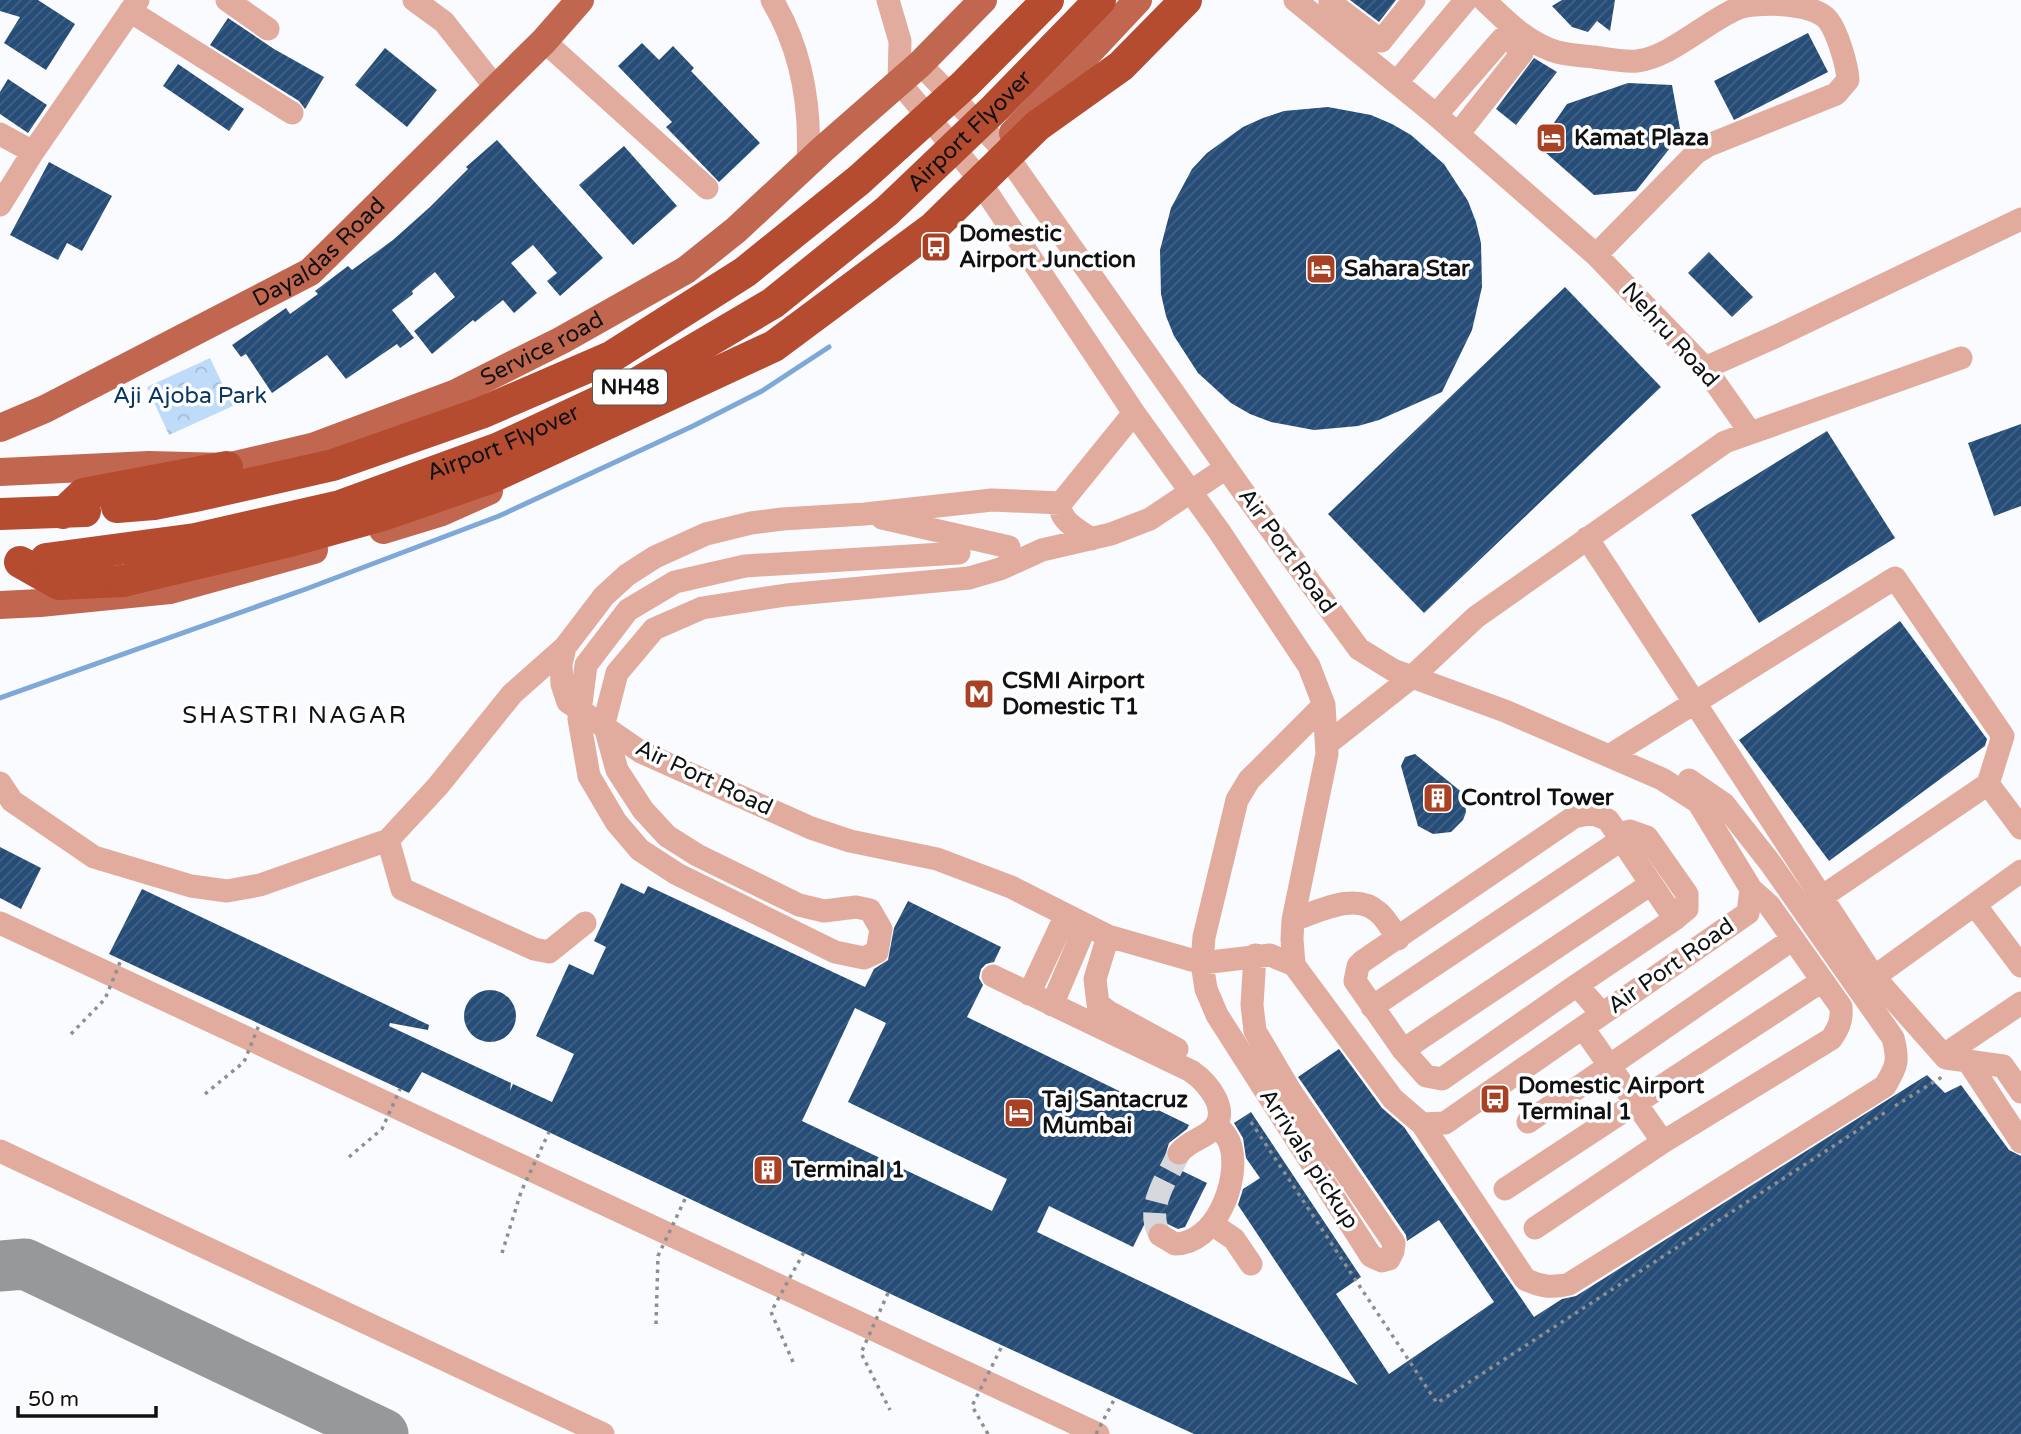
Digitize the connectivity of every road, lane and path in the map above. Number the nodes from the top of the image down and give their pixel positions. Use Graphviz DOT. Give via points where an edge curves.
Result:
graph roads {
  1 [pos="227,0"];
  2 [pos="414,0"];
  3 [pos="580,0"];
  4 [pos="772,0"];
  5 [pos="888,0"];
  6 [pos="983,0"];
  7 [pos="1048,0"];
  8 [pos="1100,0"];
  9 [pos="1138,0"];
  10 [pos="1186,0"];
  11 [pos="1414,0"];
  12 [pos="1466,0"];
  13 [pos="1484,0"];
  14 [pos="1313,4"];
  15 [pos="134,6"];
  16 [pos="441,8"];
  17 [pos="1395,25"];
  18 [pos="268,29"];
  19 [pos="544,41"];
  20 [pos="1424,50"];
  21 [pos="920,64"];
  22 [pos="899,82"];
  23 [pos="1397,82"];
  24 [pos="496,88"];
  25 [pos="292,114"];
  26 [pos="1436,115"];
  27 [pos="0,134"];
  28 [pos="1458,134"];
  29 [pos="1000,146"];
  30 [pos="33,152"];
  31 [pos="808,162"];
  32 [pos="972,170"];
  33 [pos="707,188"];
  34 [pos="0,205"];
  35 [pos="2021,219"];
  36 [pos="1596,255"];
  37 [pos="1961,358"];
  38 [pos="1705,368"];
  39 [pos="1134,414"];
  40 [pos="0,428"];
  41 [pos="1750,432"];
  42 [pos="227,467"];
  43 [pos="1226,468"];
  44 [pos="0,472"];
  45 [pos="1190,493"];
  46 [pos="1061,503"];
  47 [pos="63,513"];
  48 [pos="0,514"];
  49 [pos="865,514"];
  50 [pos="1587,538"];
  51 [pos="1091,539"];
  52 [pos="1009,547"];
  53 [pos="1042,550"];
  54 [pos="22,561"];
  55 [pos="0,605"];
  56 [pos="565,647"];
  57 [pos="1412,677"];
  58 [pos="1695,702"];
  59 [pos="1324,705"];
  60 [pos="1327,744"];
  61 [pos="1609,756"];
  62 [pos="1630,765"];
  63 [pos="0,783"];
  64 [pos="1988,784"];
  65 [pos="2021,828"];
  66 [pos="1619,837"];
  67 [pos="388,840"];
  68 [pos="2021,871"];
  69 [pos="1651,884"];
  70 [pos="1751,889"];
  71 [pos="1823,896"];
  72 [pos="1975,905"];
  73 [pos="1675,919"];
  74 [pos="1076,920"];
  75 [pos="1293,920"];
  76 [pos="0,923"];
  77 [pos="585,923"];
  78 [pos="1108,936"];
  79 [pos="1398,939"];
  80 [pos="1793,939"];
  81 [pos="1255,956"];
  82 [pos="121,960"];
  83 [pos="1202,962"];
  84 [pos="1294,965"];
  85 [pos="2021,966"];
  86 [pos="993,976"];
  87 [pos="1874,978"];
  88 [pos="1822,981"];
  89 [pos="1577,985"];
  90 [pos="1029,994"];
  91 [pos="2021,1003"];
  92 [pos="1052,1005"];
  93 [pos="1373,1006"];
  94 [pos="1602,1014"];
  95 [pos="259,1025"];
  96 [pos="1583,1027"];
  97 [pos="71,1034"];
  98 [pos="1926,1035"];
  99 [pos="1403,1050"];
  100 [pos="1944,1055"];
  101 [pos="1898,1058"];
  102 [pos="1968,1061"];
  103 [pos="1609,1065"];
  104 [pos="400,1089"];
  105 [pos="2021,1091"];
  106 [pos="205,1094"];
  107 [pos="1636,1104"];
  108 [pos="1243,1115"];
  109 [pos="1528,1122"];
  110 [pos="1422,1124"];
  111 [pos="1217,1125"];
  112 [pos="549,1132"];
  113 [pos="1663,1142"];
  114 [pos="2021,1142"];
  115 [pos="0,1151"];
  116 [pos="1179,1153"];
  117 [pos="349,1157"];
  118 [pos="1505,1189"];
  119 [pos="686,1197"];
  120 [pos="1213,1224"];
  121 [pos="1535,1228"];
  122 [pos="1160,1235"];
  123 [pos="804,1252"];
  124 [pos="502,1253"];
  125 [pos="1251,1264"];
  126 [pos="888,1293"];
  127 [pos="656,1324"];
  128 [pos="1002,1346"];
  129 [pos="793,1362"];
  130 [pos="1115,1398"];
  131 [pos="890,1410"];
  132 [pos="604,1434"];
  133 [pos="988,1434"];
  134 [pos="1097,1434"];
  1 -- 18 [label="street"];
  2 -- 16 [label="street"];
  3 -- 19 [label="main road, Dayaldas Road"];
  4 -- 31 [label="street" via="801,65 809,123"];
  5 -- 22 [label="street" via="900,41"];
  6 -- 21 [label="main road, Service road"];
  7 -- 47 [label="highway, Airport Flyover / NH48, bridge" via="965,84 849,188 746,272 611,357 481,413 333,465 153,504"];
  8 -- 54 [label="highway, Airport Flyover / NH48, bridge" via="887,211 773,303 634,385 499,448 340,506 195,539"];
  9 -- 29 [label="main road"];
  10 -- 54 [label="highway, bridge" via="1121,66 1037,126 934,227 774,346 490,478 361,521 122,581 58,584"];
  11 -- 17 [label="street"];
  12 -- 20 [label="street"];
  13 -- 36 [label="street" via="1526,37 1559,53 1638,61 1738,8 1791,6 1812,10 1827,20 1847,63 1848,80 1836,94 1696,153"];
  14 -- 17 [label="street" via="1379,41"];
  14 -- 23 [label="street, Nehru Road"];
  15 -- 25 [label="street"];
  15 -- 30 [label="street"];
  16 -- 24 [label="street" via="444,22"];
  17 -- 20 [label="street"];
  19 -- 24 [label="main road, Dayaldas Road"];
  19 -- 33 [label="street"];
  20 -- 23 [label="street"];
  21 -- 22 [label="main road, Service road"];
  21 -- 29 [label="street, Air Port Road"];
  22 -- 31 [label="main road, Service road"];
  22 -- 32 [label="street, Air Port Road"];
  23 -- 26 [label="street, Nehru Road"];
  24 -- 40 [label="main road, Dayaldas Road" via="310,272"];
  26 -- 28 [label="street, Nehru Road"];
  26 -- 28 [label="street" via="1503,38 1522,50"];
  27 -- 30 [label="street"];
  28 -- 36 [label="street, Nehru Road"];
  29 -- 32 [label="main road"];
  29 -- 43 [label="street, Air Port Road"];
  30 -- 34 [label="street"];
  31 -- 42 [label="main road, Service road" via="686,271 562,340 456,393 364,429"];
  32 -- 39 [label="street, Air Port Road"];
  32 -- 55 [label="main road" via="903,239 782,329 616,435 554,463 442,512 170,590"];
  35 -- 38 [label="street"];
  36 -- 38 [label="street, Nehru Road"];
  37 -- 41 [label="street"];
  38 -- 41 [label="street, Nehru Road"];
  39 -- 45 [label="street, Air Port Road"];
  39 -- 46 [label="street"];
  41 -- 50 [label="street" via="1725,442"];
  42 -- 44 [label="main road, Service road" via="149,465"];
  42 -- 47 [label="highway" via="83,494"];
  43 -- 45 [label="street"];
  43 -- 57 [label="street, Air Port Road" via="1359,649"];
  45 -- 51 [label="street" via="1150,519"];
  45 -- 59 [label="street, Air Port Road" via="1308,666"];
  46 -- 49 [label="street" via="992,500"];
  46 -- 51 [label="street" via="1061,515"];
  47 -- 48 [label="highway, NH48"];
  49 -- 52 [label="street"];
  49 -- 56 [label="street" via="751,523 706,534 655,556 604,596"];
  50 -- 57 [label="street" via="1476,617"];
  50 -- 58 [label="street"];
  51 -- 53 [label="street"];
  52 -- 53 [label="street"];
  52 -- 53 [label="street, bridge" via="746,566 676,582 628,610 586,664 579,719 589,776 616,822 640,850 677,874 835,952 864,958 877,953 881,929 870,910 824,911 799,905 667,836 617,770 604,723 617,673 654,629 702,608 786,595 969,578"];
  56 -- 67 [label="street" via="512,694"];
  56 -- 74 [label="street, Air Port Road" via="562,684 568,702 642,752 811,828 937,859 1011,887"];
  57 -- 60 [label="street"];
  57 -- 61 [label="street, Air Port Road" via="1505,710"];
  58 -- 61 [label="street"];
  58 -- 64 [label="street" via="1895,578 2003,736"];
  58 -- 71 [label="street"];
  59 -- 60 [label="street, Air Port Road"];
  59 -- 83 [label="street, Arrivals pickup" via="1249,780 1237,800"];
  60 -- 75 [label="street, Air Port Road"];
  61 -- 62 [label="street, Air Port Road"];
  62 -- 70 [label="street, Air Port Road" via="1698,802"];
  62 -- 101 [label="street" via="1674,769 1724,804 1893,1038"];
  63 -- 67 [label="street" via="12,801 94,857 191,886 227,891 260,885"];
  64 -- 65 [label="street"];
  64 -- 71 [label="street"];
  66 -- 69 [label="street"];
  66 -- 73 [label="street" via="1630,831 1647,837 1687,894 1687,908"];
  66 -- 79 [label="street" via="1602,816 1574,817"];
  66 -- 93 [label="street"];
  67 -- 77 [label="street" via="402,889 534,949 549,951"];
  68 -- 72 [label="street"];
  69 -- 73 [label="street"];
  69 -- 99 [label="street"];
  70 -- 80 [label="street"];
  70 -- 94 [label="street, Air Port Road" via="1748,913"];
  71 -- 87 [label="street"];
  72 -- 85 [label="street"];
  72 -- 87 [label="street"];
  73 -- 89 [label="street"];
  74 -- 78 [label="street, Air Port Road"];
  74 -- 90 [label="street"];
  74 -- 92 [label="street"];
  75 -- 79 [label="street" via="1359,903 1380,912"];
  75 -- 84 [label="street, Air Port Road"];
  76 -- 134 [label="street"];
  78 -- 83 [label="street, Air Port Road"];
  78 -- 108 [label="street" via="1095,979 1097,1004 1201,1063"];
  79 -- 93 [label="street" via="1358,966 1355,981"];
  80 -- 88 [label="street"];
  80 -- 103 [label="street"];
  81 -- 83 [label="street, Air Port Road"];
  81 -- 83 [label="street, Arrivals pickup" via="1255,1031 1394,1243 1389,1259 1371,1255 1217,1015 1206,989"];
  81 -- 84 [label="street" via="1270,955"];
  82 -- 97 [label="path, bridge" via="105,999"];
  84 -- 110 [label="street" via="1393,1099"];
  86 -- 90 [label="street"];
  87 -- 98 [label="street"];
  88 -- 107 [label="street"];
  88 -- 113 [label="street" via="1841,1007 1839,1028 1831,1038"];
  89 -- 94 [label="street"];
  89 -- 99 [label="street" via="1441,1079 1426,1076"];
  90 -- 92 [label="street"];
  91 -- 100 [label="street"];
  92 -- 111 [label="street" via="1199,1077 1214,1092"];
  93 -- 99 [label="street"];
  94 -- 96 [label="street, Air Port Road"];
  95 -- 106 [label="path, bridge" via="244,1062"];
  96 -- 103 [label="street"];
  96 -- 110 [label="street, Air Port Road" via="1445,1123"];
  98 -- 100 [label="street"];
  98 -- 101 [label="street"];
  100 -- 102 [label="street"];
  101 -- 110 [label="street" via="1885,1086 1569,1284 1557,1287 1525,1279"];
  102 -- 105 [label="street" via="2003,1066"];
  102 -- 108 [label="path" via="1437,1403"];
  102 -- 114 [label="street"];
  103 -- 107 [label="street"];
  103 -- 109 [label="street"];
  104 -- 117 [label="path, bridge" via="382,1129"];
  107 -- 113 [label="street"];
  107 -- 118 [label="street"];
  111 -- 116 [label="street"];
  111 -- 120 [label="street" via="1227,1135 1233,1156 1227,1197"];
  112 -- 124 [label="path, bridge" via="521,1192"];
  113 -- 121 [label="street"];
  115 -- 132 [label="street"];
  119 -- 127 [label="path, bridge" via="658,1256"];
  120 -- 122 [label="street" via="1185,1244"];
  120 -- 125 [label="street" via="1234,1239"];
  123 -- 129 [label="path, bridge" via="771,1312"];
  126 -- 131 [label="path, bridge" via="861,1353"];
  128 -- 133 [label="path, bridge" via="972,1406"];
  130 -- 134 [label="path, bridge"];
}
